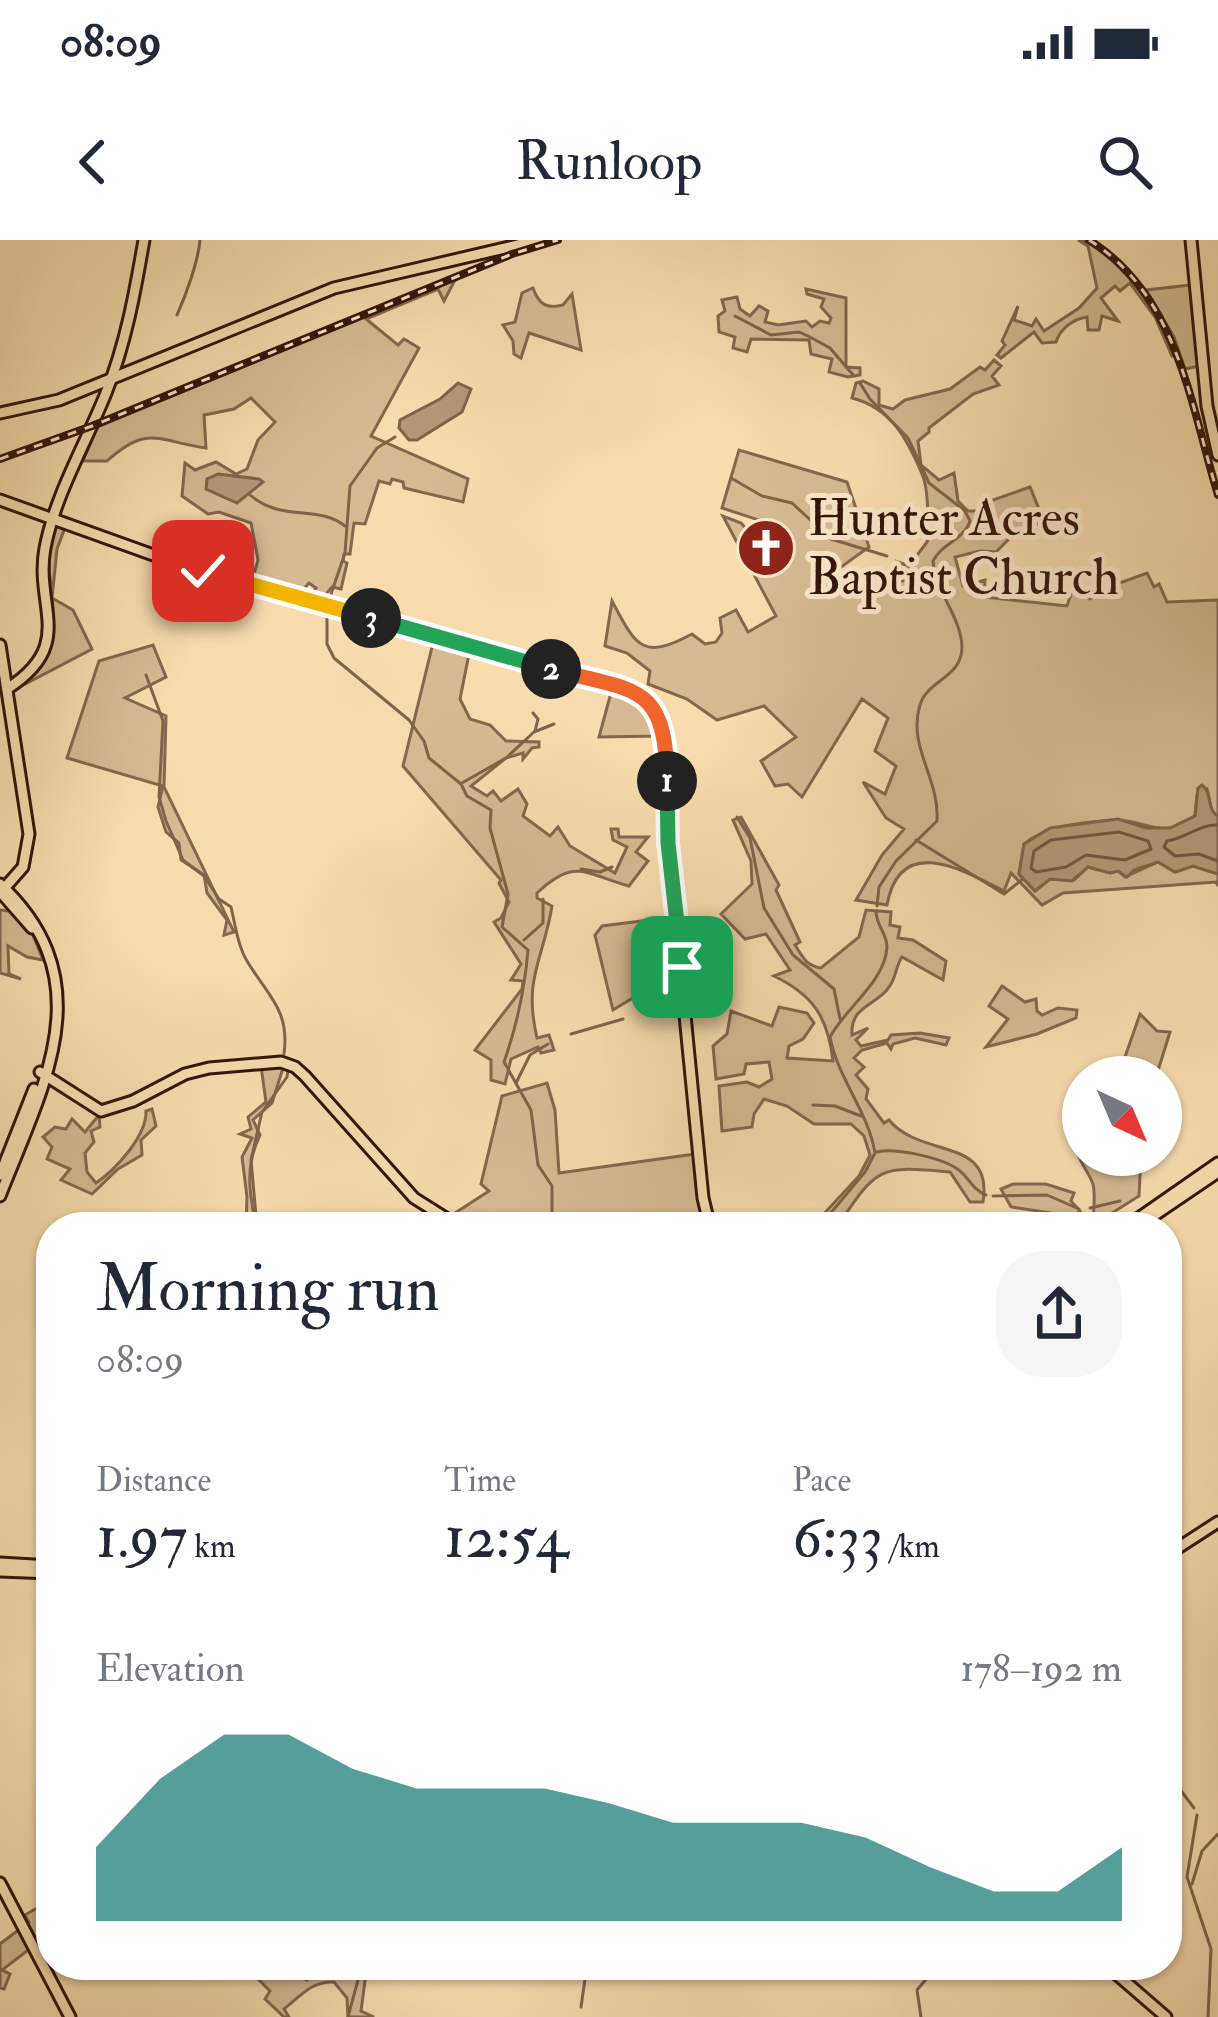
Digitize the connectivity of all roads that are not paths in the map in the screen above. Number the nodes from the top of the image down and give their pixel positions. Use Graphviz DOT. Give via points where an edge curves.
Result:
graph roads {
  1 [pos="144,240"];
  2 [pos="539,240"];
  3 [pos="1193,240"];
  4 [pos="111,380"];
  5 [pos="0,413"];
  6 [pos="1218,438"];
  7 [pos="1218,455"];
  8 [pos="0,500"];
  9 [pos="54,518"];
  10 [pos="0,645"];
  11 [pos="10,682"];
  12 [pos="0,700"];
  13 [pos="10,709"];
  14 [pos="1,889"];
  15 [pos="43,1073"];
  16 [pos="1218,1167"];
  17 [pos="0,1175"];
  18 [pos="1172,1192"];
  19 [pos="0,1196"];
  20 [pos="436,1212"];
  21 [pos="706,1212"];
  22 [pos="1146,1212"];
  23 [pos="1152,1212"];
  24 [pos="1154,1212"];
  25 [pos="1218,1522"];
  26 [pos="1182,1545"];
  27 [pos="0,1567"];
  28 [pos="36,1569"];
  29 [pos="0,1883"];
  30 [pos="36,1946"];
  31 [pos="52,1980"];
  32 [pos="1123,1980"];
  33 [pos="70,2017"];
  34 [pos="1166,2017"];
  1 -- 4 [label="main road"];
  2 -- 4 [label="main road" via="334,288"];
  3 -- 6 [label="main road"];
  3 -- 7 [label="main road"];
  4 -- 5 [label="main road"];
  4 -- 9 [label="main road"];
  8 -- 9 [label="main road"];
  9 -- 11 [label="main road" via="43,564 46,642 28,672"];
  9 -- 21 [label="main road" via="161,559 633,692 653,706 666,740 668,843"];
  10 -- 11 [label="main road"];
  11 -- 13 [label="main road"];
  12 -- 13 [label="main road"];
  13 -- 14 [label="main road" via="29,837 23,867"];
  14 -- 15 [label="main road" via="35,920 53,966 58,1021"];
  15 -- 17 [label="main road"];
  15 -- 19 [label="main road"];
  15 -- 20 [label="main road" via="102,1111 206,1068 287,1063"];
  16 -- 18 [label="main road"];
  16 -- 24 [label="main road"];
  18 -- 22 [label="main road"];
  18 -- 23 [label="main road"];
  25 -- 26 [label="main road"];
  27 -- 28 [label="main road"];
  29 -- 30 [label="main road"];
  31 -- 33 [label="main road"];
  32 -- 34 [label="main road"];
}
